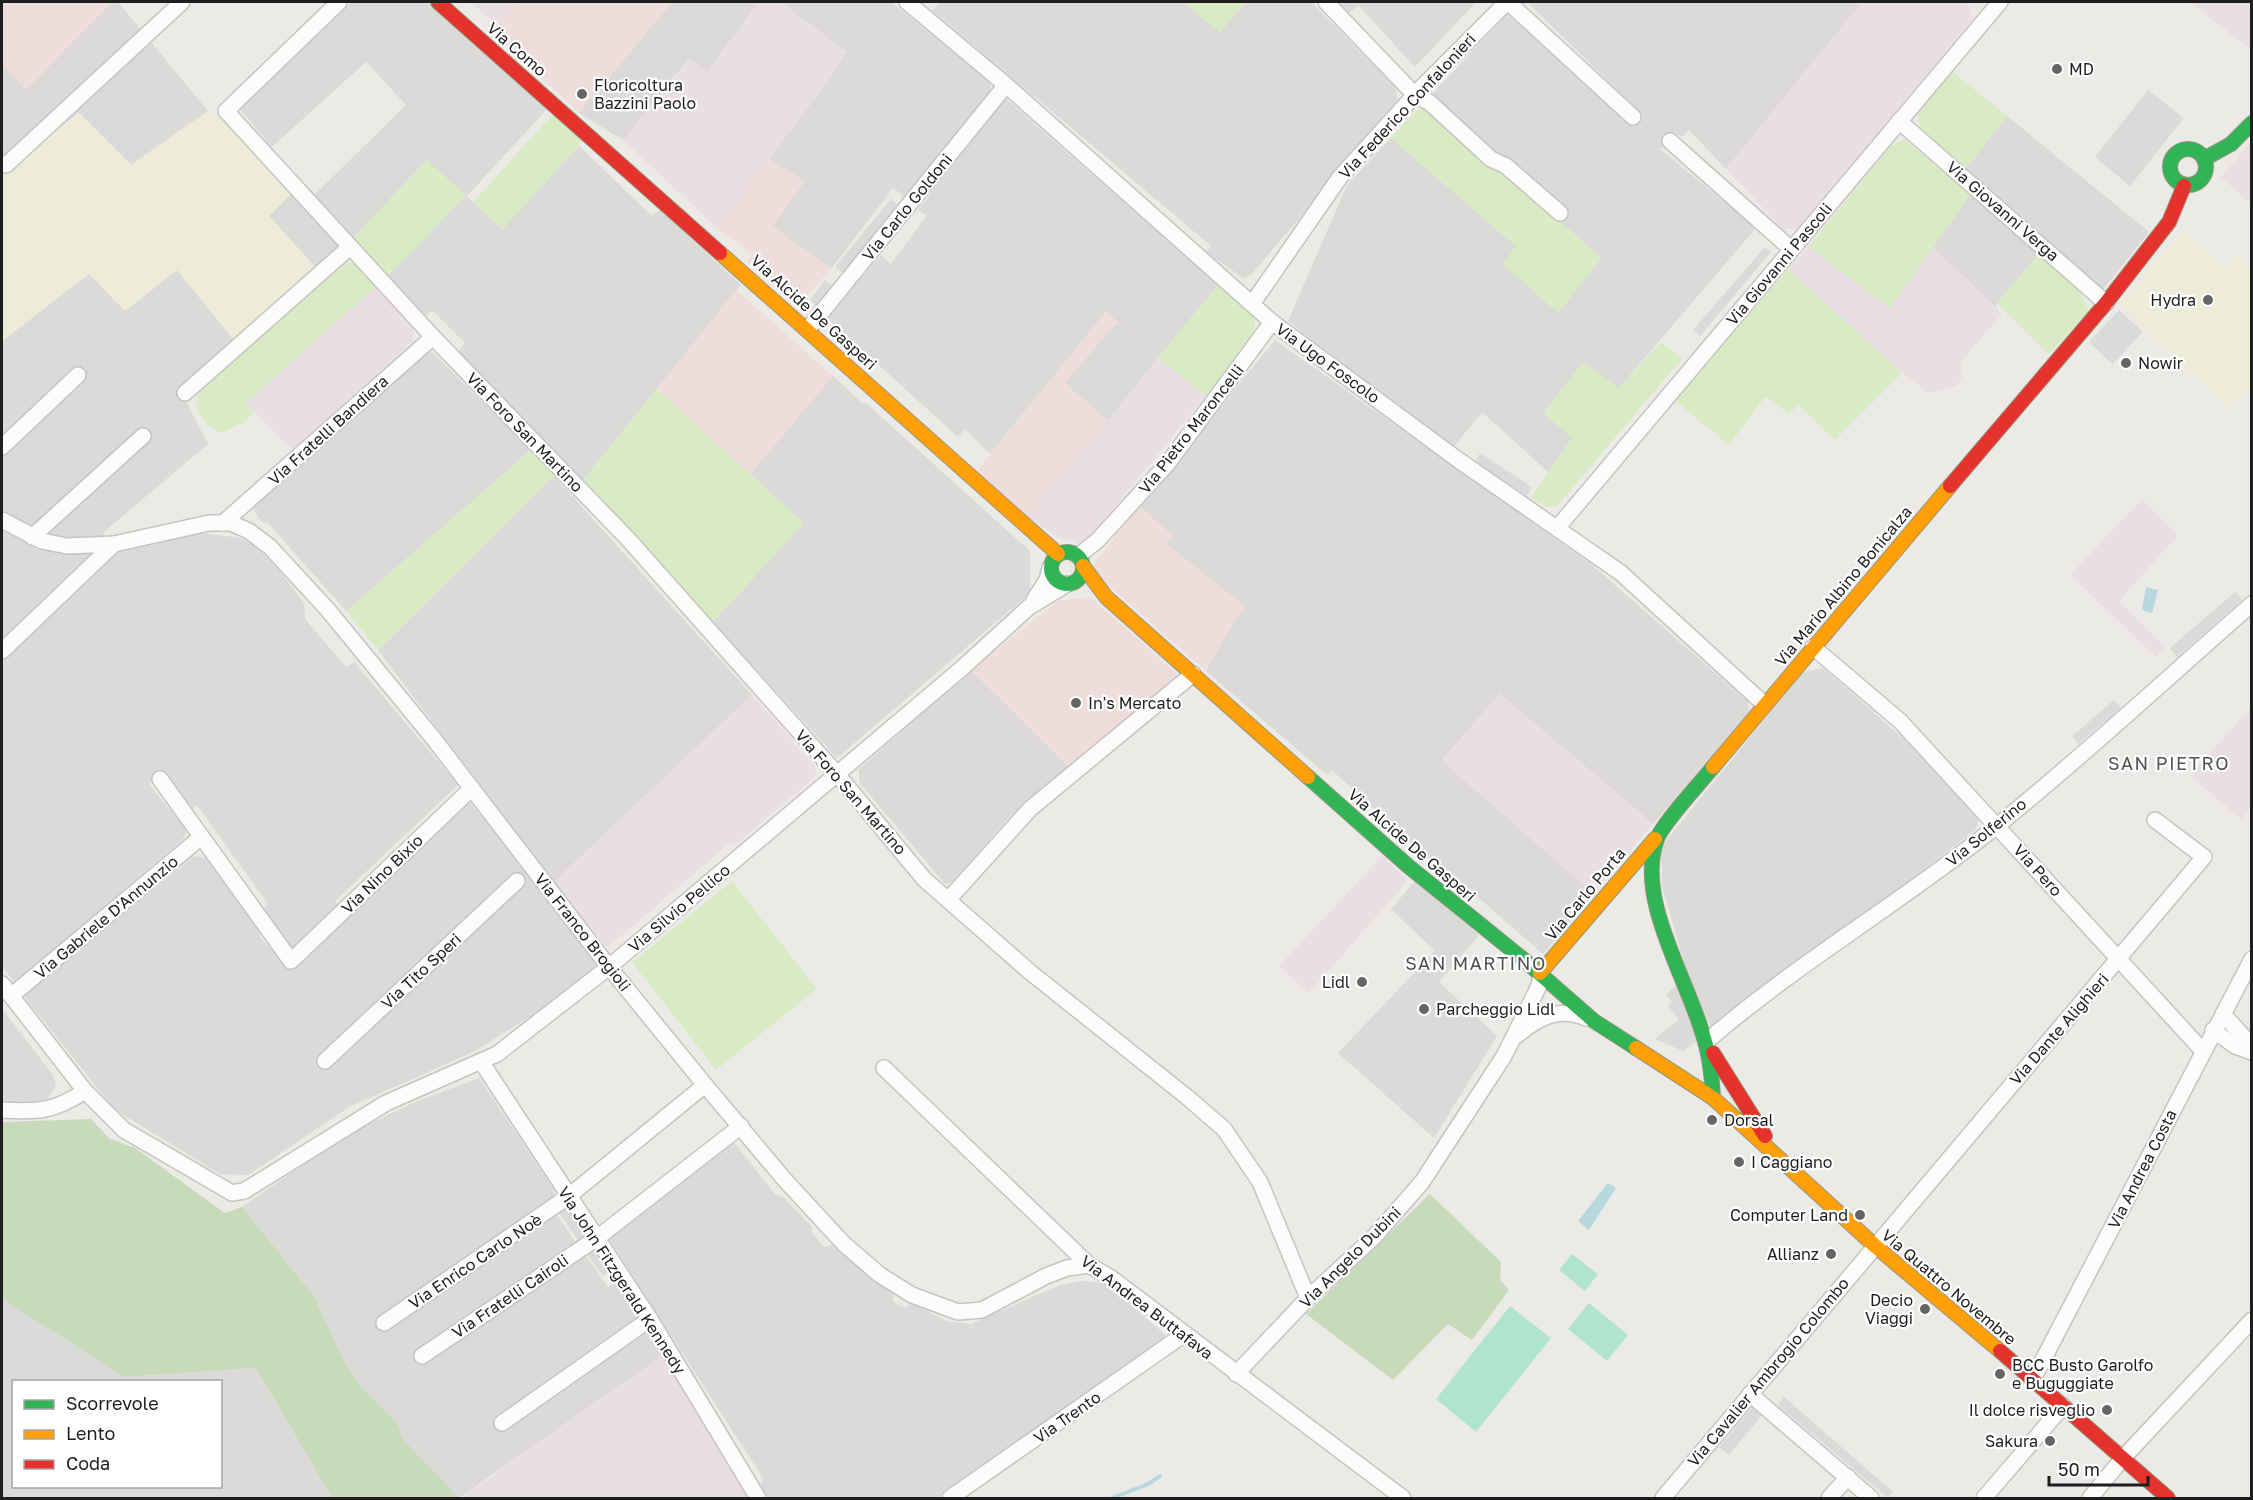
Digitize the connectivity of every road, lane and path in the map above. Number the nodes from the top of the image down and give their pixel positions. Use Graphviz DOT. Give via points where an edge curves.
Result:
graph roads {
  1 [pos="182,2"];
  2 [pos="339,2"];
  3 [pos="438,2"];
  4 [pos="907,2"];
  5 [pos="1326,2"];
  6 [pos="1507,2"];
  7 [pos="1991,5"];
  8 [pos="1006,85"];
  9 [pos="1415,95"];
  10 [pos="547,97"];
  11 [pos="1634,117"];
  12 [pos="1899,121"];
  13 [pos="2252,123"];
  14 [pos="1670,141"];
  15 [pos="2204,159"];
  16 [pos="2,164"];
  17 [pos="2184,186"];
  18 [pos="1560,213"];
  19 [pos="350,247"];
  20 [pos="1791,249"];
  21 [pos="2106,303"];
  22 [pos="1252,304"];
  23 [pos="1272,322"];
  24 [pos="808,329"];
  25 [pos="433,337"];
  26 [pos="78,375"];
  27 [pos="185,393"];
  28 [pos="143,436"];
  29 [pos="2,447"];
  30 [pos="2,520"];
  31 [pos="223,523"];
  32 [pos="1558,527"];
  33 [pos="32,537"];
  34 [pos="114,544"];
  35 [pos="1058,554"];
  36 [pos="1081,561"];
  37 [pos="1050,568"];
  38 [pos="1070,583"];
  39 [pos="1106,597"];
  40 [pos="2252,604"];
  41 [pos="1029,607"];
  42 [pos="1813,647"];
  43 [pos="2,651"];
  44 [pos="1192,674"];
  45 [pos="1764,704"];
  46 [pos="837,774"];
  47 [pos="160,779"];
  48 [pos="472,788"];
  49 [pos="2154,820"];
  50 [pos="1998,825"];
  51 [pos="1657,837"];
  52 [pos="200,838"];
  53 [pos="526,873"];
  54 [pos="948,900"];
  55 [pos="2118,959"];
  56 [pos="2252,959"];
  57 [pos="609,967"];
  58 [pos="1540,973"];
  59 [pos="6,990"];
  60 [pos="1558,991"];
  61 [pos="2223,1014"];
  62 [pos="1536,1020"];
  63 [pos="1594,1021"];
  64 [pos="2213,1030"];
  65 [pos="1512,1040"];
  66 [pos="1706,1042"];
  67 [pos="2252,1046"];
  68 [pos="2203,1051"];
  69 [pos="2252,1052"];
  70 [pos="325,1061"];
  71 [pos="482,1063"];
  72 [pos="884,1068"];
  73 [pos="705,1085"];
  74 [pos="85,1091"];
  75 [pos="1713,1098"];
  76 [pos="2,1110"];
  77 [pos="741,1126"];
  78 [pos="1791,1172"];
  79 [pos="569,1196"];
  80 [pos="597,1238"];
  81 [pos="1874,1245"];
  82 [pos="1089,1265"];
  83 [pos="1308,1298"];
  84 [pos="650,1319"];
  85 [pos="2252,1320"];
  86 [pos="384,1323"];
  87 [pos="1183,1335"];
  88 [pos="422,1356"];
  89 [pos="1236,1374"];
  90 [pos="2032,1379"];
  91 [pos="1750,1394"];
  92 [pos="2063,1406"];
  93 [pos="502,1423"];
  94 [pos="2123,1458"];
  95 [pos="1848,1477"];
  96 [pos="758,1498"];
  97 [pos="950,1498"];
  98 [pos="1403,1498"];
  99 [pos="1663,1498"];
  100 [pos="1829,1498"];
  101 [pos="1871,1498"];
  102 [pos="1984,1498"];
  103 [pos="2090,1498"];
  104 [pos="2168,1498"];
  1 -- 16 [label="street" via="90,90 6,165"];
  2 -- 19 [label="street, Via Foro San Martino" via="226,111"];
  3 -- 10 [label="main road, Via Como"];
  4 -- 8 [label="street, Via Ugo Foscolo"];
  5 -- 9 [label="street"];
  6 -- 9 [label="street, Via Federico Confalonieri"];
  6 -- 11 [label="street"];
  7 -- 12 [label="street, Via Giovanni Pascoli"];
  8 -- 22 [label="street, Via Ugo Foscolo"];
  8 -- 24 [label="street, Via Carlo Goldoni"];
  9 -- 18 [label="street" via="1429,102 1491,159 1506,166"];
  9 -- 22 [label="street, Via Federico Confalonieri" via="1340,177"];
  10 -- 24 [label="main road, Via Alcide De Gasperi"];
  12 -- 20 [label="street, Via Giovanni Pascoli"];
  12 -- 21 [label="street, Via Giovanni Verga"];
  13 -- 15 [label="main road" via="2231,144"];
  14 -- 20 [label="street"];
  15 -- 17 [label="main road" via="2207,169 2203,178"];
  15 -- 17 [label="main road" via="2192,149 2174,156 2170,171"];
  17 -- 21 [label="main road, Via Mario Albino Bonicalza" via="2169,222"];
  19 -- 25 [label="street, Via Foro San Martino"];
  19 -- 27 [label="street"];
  20 -- 32 [label="street, Via Giovanni Pascoli"];
  21 -- 42 [label="main road, Via Mario Albino Bonicalza"];
  22 -- 23 [label="street, Via Ugo Foscolo"];
  23 -- 32 [label="street, Via Ugo Foscolo" via="1457,459"];
  23 -- 36 [label="street, Via Pietro Maroncelli" via="1168,463"];
  24 -- 35 [label="main road, Via Alcide De Gasperi"];
  25 -- 31 [label="street, Via Fratelli Bandiera"];
  25 -- 46 [label="street, Via Foro San Martino" via="628,539"];
  26 -- 29 [label="street"];
  28 -- 33 [label="street"];
  30 -- 33 [label="street, Via Franco Brogioli"];
  31 -- 34 [label="street, Via Franco Brogioli"];
  31 -- 48 [label="street, Via Franco Brogioli" via="249,531 270,547 328,610"];
  32 -- 45 [label="street, Via Ugo Foscolo" via="1621,573"];
  33 -- 34 [label="street, Via Franco Brogioli" via="67,546"];
  34 -- 43 [label="street"];
  35 -- 36 [label="main road" via="1069,551"];
  35 -- 37 [label="main road"];
  36 -- 38 [label="main road" via="1080,576"];
  36 -- 39 [label="main road, Via Alcide De Gasperi"];
  37 -- 38 [label="main road" via="1058,581"];
  37 -- 41 [label="street, Via Silvio Pellico"];
  38 -- 39 [label="main road, Via Alcide De Gasperi"];
  38 -- 41 [label="street, Via Silvio Pellico"];
  39 -- 44 [label="main road, Via Alcide De Gasperi"];
  40 -- 50 [label="street, Via Solferino"];
  41 -- 46 [label="street, Via Silvio Pellico"];
  42 -- 45 [label="main road, Via Mario Albino Bonicalza"];
  42 -- 50 [label="street, Via Pero" via="1900,721"];
  44 -- 54 [label="street" via="1030,810"];
  44 -- 58 [label="main road, Via Alcide De Gasperi" via="1412,870"];
  45 -- 51 [label="main road, Via Mario Albino Bonicalza"];
  46 -- 54 [label="street, Via Foro San Martino" via="924,879"];
  46 -- 57 [label="street, Via Silvio Pellico"];
  47 -- 52 [label="street"];
  48 -- 52 [label="street, Via Nino Bixio" via="291,961"];
  48 -- 53 [label="street, Via Franco Brogioli"];
  49 -- 55 [label="street, Via Dante Alighieri" via="2204,857"];
  50 -- 55 [label="street, Via Pero"];
  50 -- 66 [label="street, Via Solferino" via="1733,1018"];
  51 -- 58 [label="main road, Via Carlo Porta"];
  51 -- 66 [label="main road, Via Mario Albino Bonicalza" via="1651,852 1653,888"];
  52 -- 59 [label="street, Via Gabriele D'Annunzio"];
  53 -- 57 [label="street, Via Franco Brogioli"];
  53 -- 70 [label="street, Via Tito Speri"];
  54 -- 83 [label="street, Via Foro San Martino" via="1030,972 1188,1096 1224,1129 1260,1182"];
  55 -- 68 [label="street, Via Pero"];
  55 -- 81 [label="street, Via Dante Alighieri"];
  56 -- 61 [label="street, Via Andrea Costa"];
  57 -- 71 [label="street, Via Silvio Pellico"];
  57 -- 73 [label="street, Via Franco Brogioli"];
  58 -- 60 [label="main road, Via Alcide De Gasperi"];
  58 -- 65 [label="street, Via Angelo Dubini" via="1540,983"];
  59 -- 74 [label="street"];
  60 -- 62 [label="street, Via Angelo Dubini"];
  60 -- 63 [label="main road, Via Alcide De Gasperi"];
  61 -- 64 [label="street, Via Andrea Costa"];
  61 -- 67 [label="street"];
  62 -- 63 [label="street, Via Angelo Dubini" via="1565,1011"];
  62 -- 65 [label="street, Via Angelo Dubini"];
  63 -- 75 [label="main road, Via Alcide De Gasperi"];
  64 -- 68 [label="street, Via Andrea Costa"];
  64 -- 69 [label="street" via="2235,1046"];
  65 -- 83 [label="street, Via Angelo Dubini" via="1422,1182 1374,1237"];
  66 -- 75 [label="main road, Via Mario Albino Bonicalza"];
  66 -- 78 [label="main road, Via Mario Albino Bonicalza" via="1759,1129"];
  68 -- 90 [label="street, Via Andrea Costa"];
  71 -- 74 [label="street, Via Silvio Pellico" via="386,1103 244,1191 232,1193 124,1130"];
  71 -- 79 [label="street, Via John Fitzgerald Kennedy"];
  72 -- 82 [label="street, Via Andrea Buttafava"];
  73 -- 77 [label="street, Via Franco Brogioli"];
  73 -- 79 [label="street, Via Enrico Carlo Noè"];
  74 -- 76 [label="street" via="63,1106 40,1112"];
  75 -- 78 [label="main road, Via Quattro Novembre"];
  77 -- 80 [label="street, Via Fratelli Cairoli"];
  77 -- 82 [label="street, Via Franco Brogioli" via="783,1179 844,1244 880,1275 938,1307 958,1312 982,1310 1046,1276"];
  78 -- 81 [label="main road, Via Quattro Novembre"];
  79 -- 80 [label="street, Via John Fitzgerald Kennedy"];
  79 -- 86 [label="street, Via Enrico Carlo Noè"];
  80 -- 84 [label="street, Via John Fitzgerald Kennedy"];
  80 -- 88 [label="street, Via Fratelli Cairoli"];
  81 -- 90 [label="main road, Via Quattro Novembre"];
  81 -- 91 [label="street, Via Cavalier Ambrogio Colombo"];
  82 -- 87 [label="street, Via Andrea Buttafava"];
  83 -- 89 [label="street, Via Angelo Dubini"];
  84 -- 93 [label="street"];
  84 -- 96 [label="street, Via John Fitzgerald Kennedy"];
  85 -- 94 [label="street"];
  87 -- 89 [label="street, Via Andrea Buttafava"];
  87 -- 97 [label="street, Via Trento"];
  89 -- 98 [label="street, Via Andrea Buttafava"];
  90 -- 92 [label="main road, Via Quattro Novembre"];
  91 -- 95 [label="street"];
  91 -- 99 [label="street, Via Cavalier Ambrogio Colombo"];
  92 -- 94 [label="main road, Via Quattro Novembre"];
  92 -- 102 [label="street"];
  94 -- 103 [label="street"];
  94 -- 104 [label="main road, Via Quattro Novembre"];
  95 -- 100 [label="street"];
  95 -- 101 [label="street"];
}
